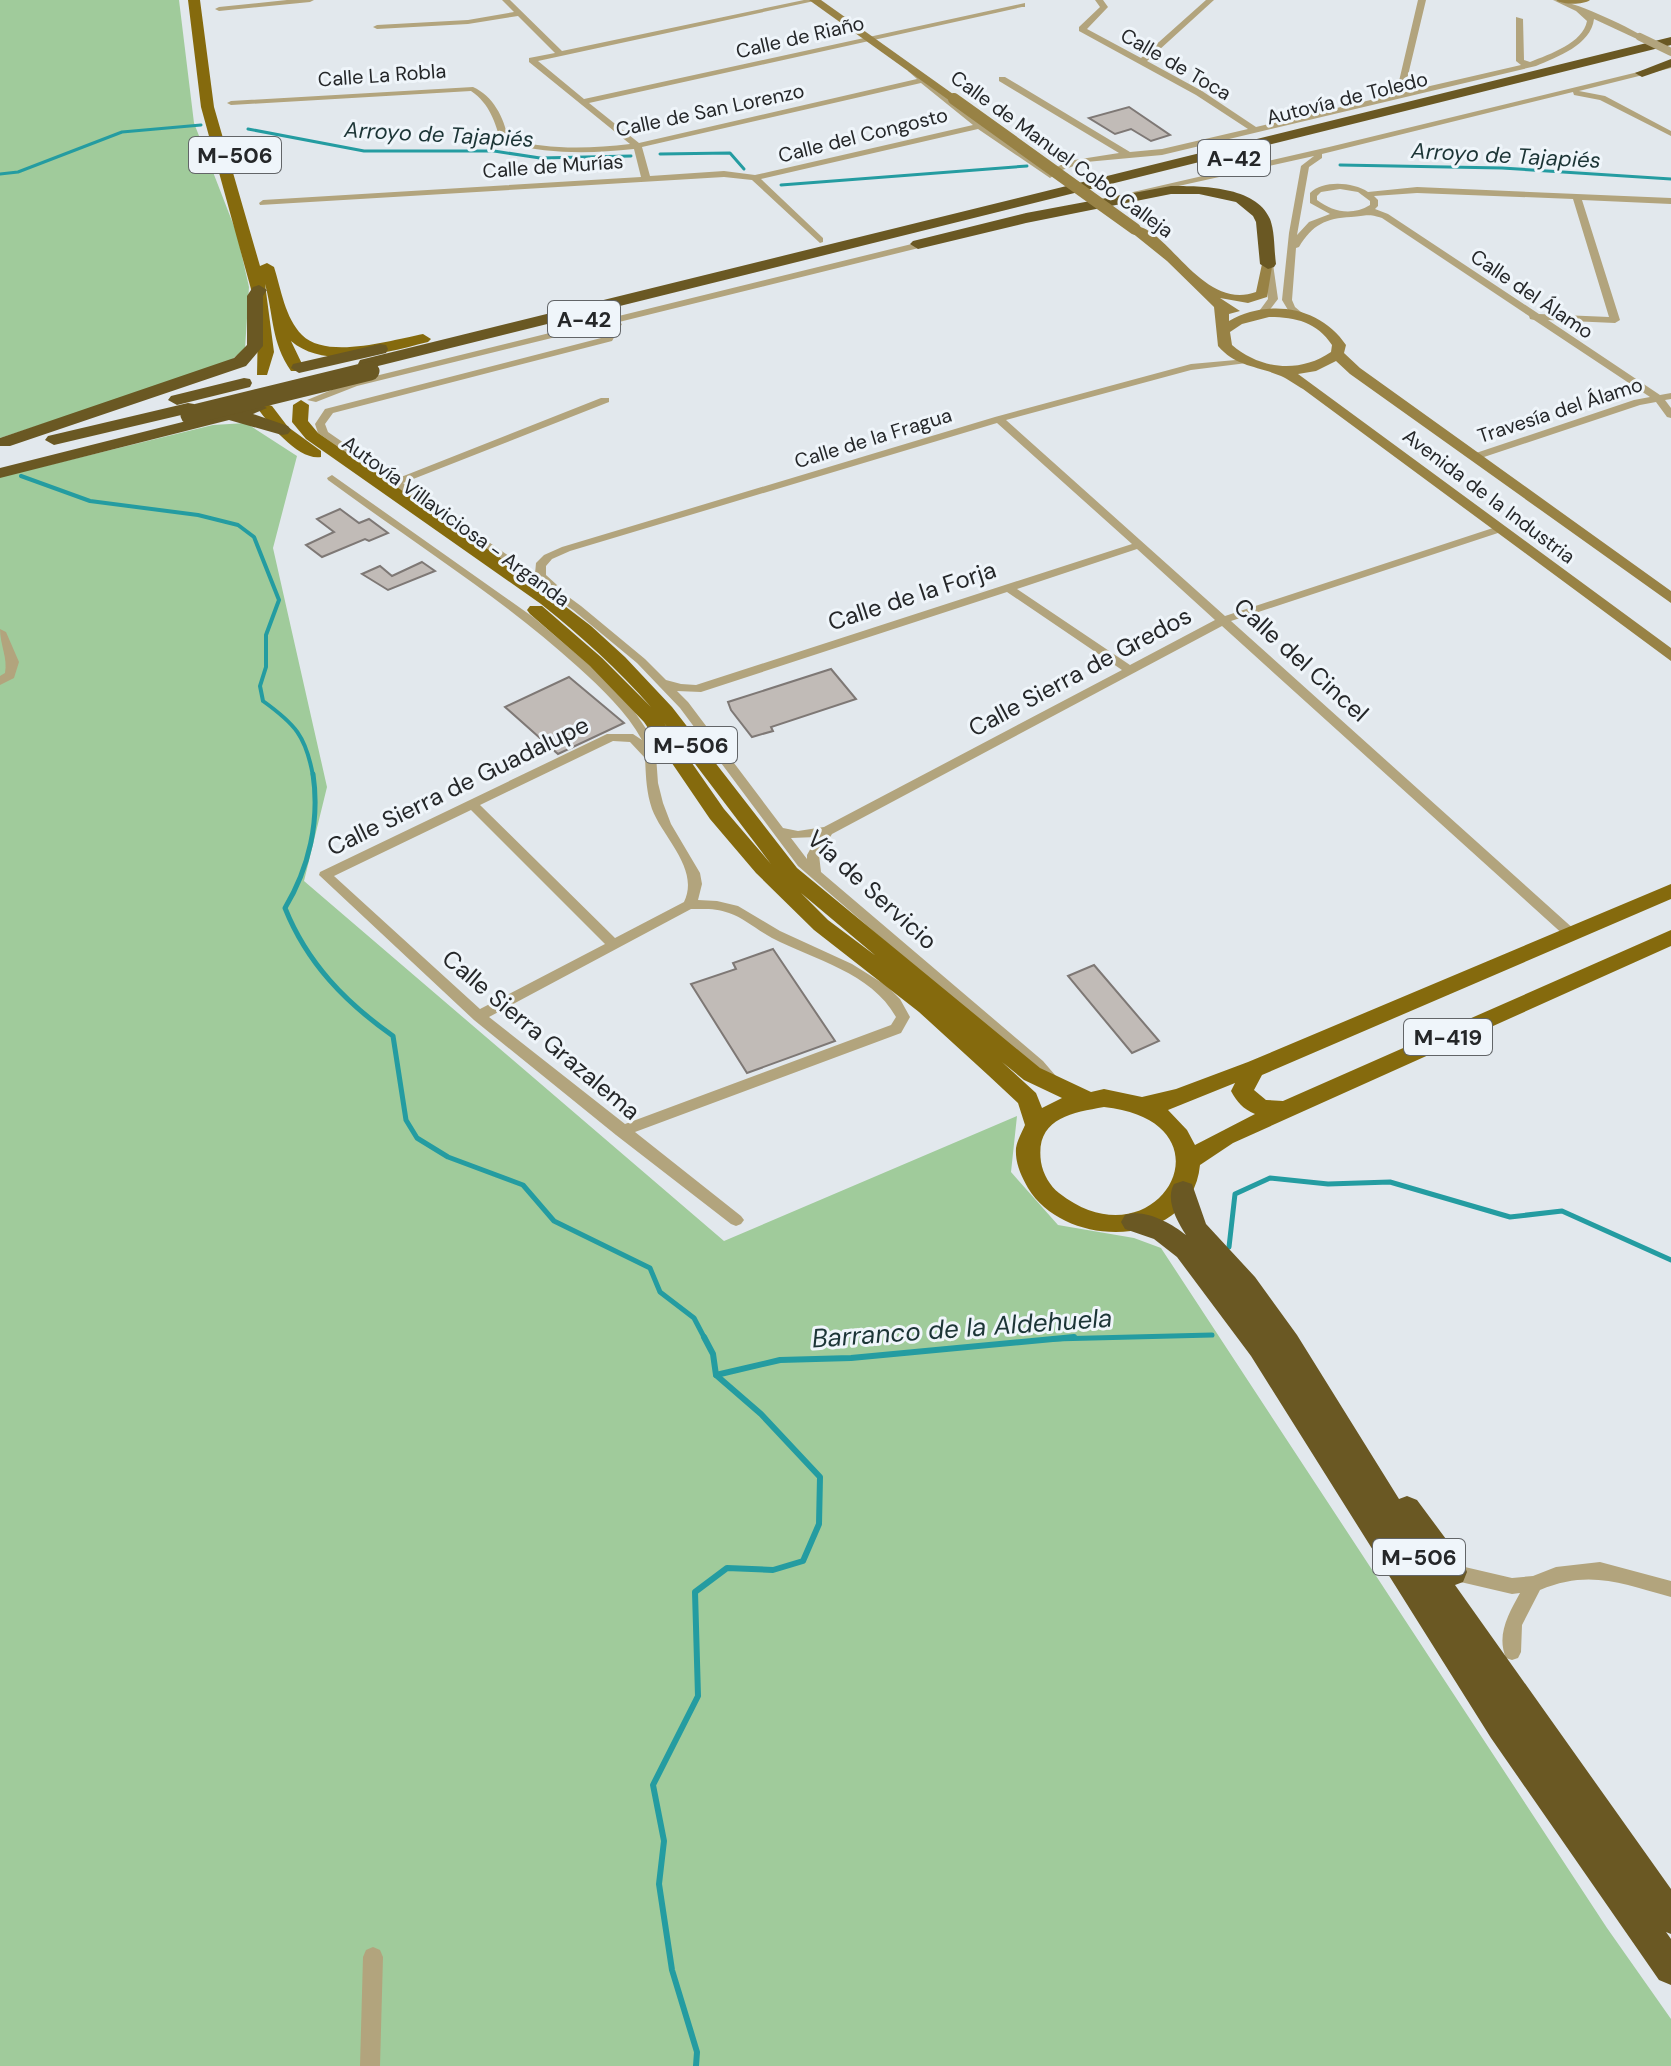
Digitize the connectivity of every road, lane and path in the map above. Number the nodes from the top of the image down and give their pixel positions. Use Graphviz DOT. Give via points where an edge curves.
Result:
graph roads {
  1 [pos="194,0"];
  2 [pos="206,0"];
  3 [pos="310,0"];
  4 [pos="506,0"];
  5 [pos="815,0"];
  6 [pos="992,0"];
  7 [pos="1099,0"];
  8 [pos="1210,0"];
  9 [pos="1422,0"];
  10 [pos="1559,0"];
  11 [pos="1585,0"];
  12 [pos="1591,0"];
  13 [pos="1022,5"];
  14 [pos="1574,6"];
  15 [pos="219,9"];
  16 [pos="1005,9"];
  17 [pos="518,14"];
  18 [pos="1603,18"];
  19 [pos="1519,19"];
  20 [pos="377,27"];
  21 [pos="867,39"];
  22 [pos="1671,40"];
  23 [pos="1646,41"];
  24 [pos="1671,51"];
  25 [pos="559,53"];
  26 [pos="1143,61"];
  27 [pos="1527,65"];
  28 [pos="1671,65"];
  29 [pos="912,71"];
  30 [pos="1642,73"];
  31 [pos="1002,79"];
  32 [pos="922,80"];
  33 [pos="1608,83"];
  34 [pos="1568,93"];
  35 [pos="1399,97"];
  36 [pos="1602,98"];
  37 [pos="585,101"];
  38 [pos="231,103"];
  39 [pos="979,126"];
  40 [pos="1255,130"];
  41 [pos="1671,134"];
  42 [pos="504,140"];
  43 [pos="637,146"];
  44 [pos="1329,150"];
  45 [pos="1128,155"];
  46 [pos="1303,173"];
  47 [pos="646,178"];
  48 [pos="755,178"];
  49 [pos="1340,186"];
  50 [pos="1369,194"];
  51 [pos="1576,196"];
  52 [pos="1671,201"];
  53 [pos="263,203"];
  54 [pos="1368,210"];
  55 [pos="1344,214"];
  56 [pos="1026,218"];
  57 [pos="958,235"];
  58 [pos="820,240"];
  59 [pos="1293,252"];
  60 [pos="1172,258"];
  61 [pos="799,261"];
  62 [pos="1268,264"];
  63 [pos="257,284"];
  64 [pos="1221,306"];
  65 [pos="279,308"];
  66 [pos="1257,314"];
  67 [pos="1531,316"];
  68 [pos="1302,317"];
  69 [pos="617,324"];
  70 [pos="1225,330"];
  71 [pos="423,339"];
  72 [pos="1225,346"];
  73 [pos="1337,354"];
  74 [pos="1244,361"];
  75 [pos="366,365"];
  76 [pos="1191,367"];
  77 [pos="297,368"];
  78 [pos="1281,370"];
  79 [pos="262,372"];
  80 [pos="244,383"];
  81 [pos="1671,396"];
  82 [pos="1658,398"];
  83 [pos="605,400"];
  84 [pos="307,402"];
  85 [pos="262,408"];
  86 [pos="188,409"];
  87 [pos="1671,415"];
  88 [pos="221,418"];
  89 [pos="999,419"];
  90 [pos="282,430"];
  91 [pos="330,444"];
  92 [pos="1,447"];
  93 [pos="1474,457"];
  94 [pos="0,463"];
  95 [pos="0,473"];
  96 [pos="332,478"];
  97 [pos="394,483"];
  98 [pos="1500,529"];
  99 [pos="1140,545"];
  100 [pos="1009,588"];
  101 [pos="1671,598"];
  102 [pos="577,608"];
  103 [pos="1224,620"];
  104 [pos="0,632"];
  105 [pos="1671,656"];
  106 [pos="1130,670"];
  107 [pos="5,678"];
  108 [pos="663,683"];
  109 [pos="697,689"];
  110 [pos="684,705"];
  111 [pos="650,755"];
  112 [pos="472,804"];
  113 [pos="777,831"];
  114 [pos="827,831"];
  115 [pos="815,873"];
  116 [pos="325,875"];
  117 [pos="1671,891"];
  118 [pos="689,905"];
  119 [pos="1571,934"];
  120 [pos="1671,937"];
  121 [pos="614,945"];
  122 [pos="479,1016"];
  123 [pos="1254,1069"];
  124 [pos="1060,1090"];
  125 [pos="1085,1099"];
  126 [pos="1141,1106"];
  127 [pos="1285,1110"];
  128 [pos="1036,1124"];
  129 [pos="621,1131"];
  130 [pos="1189,1160"];
  131 [pos="1183,1191"];
  132 [pos="736,1220"];
  133 [pos="1134,1222"];
  134 [pos="1328,1410"];
  135 [pos="1452,1572"];
  136 [pos="1534,1584"];
  137 [pos="1671,1589"];
  138 [pos="1512,1652"];
  139 [pos="1671,1917"];
  140 [pos="373,1957"];
  141 [pos="1671,1968"];
  142 [pos="370,2066"];
  1 -- 63 [label="main road, M-506" via="210,119"];
  2 -- 65 [label="main road, M-506" via="219,98"];
  3 -- 15 [label="street"];
  4 -- 17 [label="street"];
  5 -- 21 [label="street, Calle de Manuel Cobo Calleja"];
  5 -- 25 [label="street"];
  6 -- 16 [label="street"];
  7 -- 26 [label="street, Calle de Toca" via="1104,7 1082,29"];
  8 -- 26 [label="street"];
  9 -- 35 [label="street"];
  10 -- 11 [label="street"];
  10 -- 14 [label="street"];
  12 -- 18 [label="street"];
  13 -- 16 [label="street, Calle de Riaño"];
  14 -- 18 [label="street"];
  14 -- 27 [label="street" via="1591,20 1589,30 1562,52"];
  16 -- 21 [label="street, Calle de Riaño"];
  17 -- 20 [label="street"];
  17 -- 25 [label="street"];
  18 -- 23 [label="street"];
  19 -- 27 [label="street" via="1520,61"];
  21 -- 29 [label="street, Calle de Manuel Cobo Calleja"];
  21 -- 37 [label="street, Calle de Riaño"];
  22 -- 23 [label="highway, Autovía de Toledo / A-42"];
  23 -- 24 [label="street, bridge"];
  23 -- 61 [label="highway, Autovía de Toledo / A-42"];
  24 -- 61 [label="highway, A-42"];
  25 -- 37 [label="street" via="532,60"];
  26 -- 40 [label="street, Calle de Toca"];
  27 -- 35 [label="street"];
  28 -- 30 [label="highway"];
  29 -- 32 [label="street, Calle de Manuel Cobo Calleja"];
  29 -- 60 [label="street, Calle de Manuel Cobo Calleja, bridge"];
  30 -- 33 [label="street"];
  31 -- 45 [label="street"];
  32 -- 39 [label="street, Calle de Manuel Cobo Calleja"];
  32 -- 43 [label="street, Calle de San Lorenzo"];
  33 -- 34 [label="street"];
  33 -- 36 [label="street" via="1600,89"];
  34 -- 36 [label="street"];
  34 -- 44 [label="street"];
  35 -- 40 [label="street"];
  36 -- 41 [label="street"];
  37 -- 43 [label="street"];
  38 -- 42 [label="street, Calle La Robla" via="473,89 485,98 503,128"];
  39 -- 45 [label="street, Calle de Manuel Cobo Calleja" via="1050,175 1061,166"];
  39 -- 48 [label="street, Calle del Congosto"];
  40 -- 45 [label="street"];
  42 -- 43 [label="street, Calle de San Lorenzo" via="527,148 601,151"];
  43 -- 47 [label="street"];
  44 -- 46 [label="street" via="1310,160"];
  44 -- 56 [label="street"];
  46 -- 49 [label="street"];
  46 -- 59 [label="street"];
  47 -- 48 [label="street, Calle de Murías"];
  47 -- 53 [label="street, Calle de Murías"];
  48 -- 58 [label="street"];
  49 -- 50 [label="street"];
  49 -- 55 [label="street" via="1318,190 1313,201"];
  50 -- 51 [label="street" via="1417,190"];
  50 -- 54 [label="street" via="1374,206"];
  51 -- 52 [label="street"];
  51 -- 67 [label="street" via="1615,320"];
  54 -- 55 [label="street"];
  54 -- 67 [label="street, Calle del Álamo" via="1385,216"];
  55 -- 59 [label="street" via="1312,223"];
  56 -- 57 [label="highway"];
  56 -- 62 [label="highway" via="1171,190 1215,191 1241,199 1259,213"];
  57 -- 61 [label="highway"];
  57 -- 84 [label="street" via="354,384"];
  59 -- 68 [label="street" via="1287,300"];
  60 -- 62 [label="street" via="1214,293 1248,299 1262,294"];
  60 -- 64 [label="street, Calle de Manuel Cobo Calleja"];
  61 -- 71 [label="highway" via="664,280"];
  61 -- 75 [label="highway, A-42"];
  61 -- 75 [label="highway, A-42"];
  62 -- 66 [label="street" via="1273,299"];
  63 -- 79 [label="main road, M-506" via="268,354"];
  63 -- 92 [label="highway" via="255,346 240,362"];
  64 -- 66 [label="street, Calle de Manuel Cobo Calleja"];
  64 -- 70 [label="street"];
  65 -- 71 [label="main road" via="295,338 324,352"];
  65 -- 77 [label="main road, M-506" via="284,348"];
  66 -- 68 [label="street, Calle de Manuel Cobo Calleja"];
  66 -- 70 [label="street"];
  67 -- 82 [label="street, Calle del Álamo"];
  68 -- 73 [label="street, Avenida de la Industria" via="1336,337"];
  69 -- 91 [label="street" via="609,339 329,411 320,424"];
  70 -- 72 [label="street"];
  71 -- 77 [label="highway"];
  72 -- 74 [label="street"];
  72 -- 76 [label="street, Calle de la Fragua"];
  73 -- 78 [label="street" via="1316,367"];
  73 -- 93 [label="street, Avenida de la Industria"];
  74 -- 76 [label="street, Calle de la Fragua"];
  74 -- 78 [label="street"];
  75 -- 86 [label="highway, A-42, bridge"];
  76 -- 89 [label="street, Calle de la Fragua"];
  77 -- 79 [label="main road"];
  77 -- 84 [label="main road, M-506" via="322,381 320,394"];
  78 -- 98 [label="street, Avenida de la Industria"];
  79 -- 80 [label="main road"];
  80 -- 85 [label="main road, M-506" via="242,397"];
  80 -- 92 [label="highway"];
  81 -- 82 [label="street, Travesía del Álamo"];
  82 -- 87 [label="street, Calle del Álamo"];
  82 -- 93 [label="street, Travesía del Álamo"];
  83 -- 97 [label="street"];
  84 -- 85 [label="main road"];
  84 -- 91 [label="main road, Autovía Villaviciosa - Arganda / M-506" via="300,422"];
  85 -- 88 [label="highway"];
  85 -- 90 [label="main road, M-506"];
  86 -- 92 [label="highway, A-42"];
  86 -- 94 [label="highway, A-42"];
  88 -- 90 [label="highway" via="256,420"];
  88 -- 95 [label="highway"];
  89 -- 99 [label="street, Calle del Cincel"];
  89 -- 102 [label="street, Calle de la Fragua" via="548,557 540,565 541,576"];
  90 -- 128 [label="main road, Autovía Villaviciosa - Arganda / M-506" via="544,616 632,697 763,868 821,925 927,1006 1028,1099"];
  91 -- 97 [label="street, Vía de Servicio"];
  91 -- 124 [label="main road, M-506" via="519,580 618,660 661,704 756,836 790,873 1032,1074"];
  93 -- 101 [label="street, Avenida de la Industria"];
  96 -- 111 [label="street" via="548,634 623,705 647,737"];
  97 -- 102 [label="street, Vía de Servicio"];
  98 -- 103 [label="street, Calle Sierra de Gredos"];
  98 -- 105 [label="street, Avenida de la Industria"];
  99 -- 100 [label="street, Calle de la Forja"];
  99 -- 103 [label="street, Calle del Cincel"];
  100 -- 106 [label="street"];
  100 -- 109 [label="street, Calle de la Forja"];
  102 -- 108 [label="street, Vía de Servicio"];
  103 -- 106 [label="street, Calle Sierra de Gredos"];
  103 -- 119 [label="street, Calle del Cincel"];
  104 -- 107 [label="street" via="13,662"];
  106 -- 114 [label="street, Calle Sierra de Gredos"];
  108 -- 109 [label="street, Calle de la Forja"];
  108 -- 110 [label="street, Vía de Servicio"];
  109 -- 110 [label="street"];
  110 -- 113 [label="street, Vía de Servicio"];
  111 -- 112 [label="street, Calle Sierra de Guadalupe" via="633,738 611,737"];
  111 -- 118 [label="street" via="653,790 664,823 697,881 698,893"];
  112 -- 116 [label="street, Calle Sierra de Guadalupe"];
  112 -- 121 [label="street"];
  113 -- 114 [label="street, Calle Sierra de Gredos"];
  113 -- 115 [label="street, Vía de Servicio"];
  114 -- 115 [label="street" via="813,855"];
  115 -- 124 [label="street, Vía de Servicio" via="1038,1065"];
  116 -- 122 [label="street, Calle Sierra Grazalema"];
  117 -- 119 [label="main road, M-419"];
  118 -- 121 [label="street"];
  118 -- 129 [label="street" via="742,913 840,964 887,993 903,1017 896,1029"];
  119 -- 123 [label="main road, M-419"];
  120 -- 127 [label="main road, M-419"];
  121 -- 122 [label="street"];
  122 -- 129 [label="street, Calle Sierra Grazalema"];
  123 -- 126 [label="main road, M-419" via="1166,1104"];
  123 -- 127 [label="main road" via="1242,1091 1249,1102"];
  124 -- 125 [label="main road, M-506"];
  125 -- 126 [label="main road, M-506"];
  125 -- 128 [label="main road, M-506" via="1057,1107"];
  126 -- 130 [label="main road, M-506" via="1164,1119 1181,1138"];
  127 -- 130 [label="main road, M-419"];
  128 -- 133 [label="main road, M-506" via="1026,1146 1028,1172 1043,1195 1068,1213 1100,1223"];
  129 -- 132 [label="street, Calle Sierra Grazalema"];
  130 -- 131 [label="main road, M-506"];
  131 -- 133 [label="main road, M-506" via="1163,1211"];
  131 -- 134 [label="highway, M-506" via="1197,1231 1246,1285"];
  133 -- 141 [label="highway, M-506" via="1163,1232 1186,1250 1261,1348 1532,1771"];
  134 -- 135 [label="highway" via="1360,1440"];
  134 -- 139 [label="highway, M-506" via="1421,1561"];
  135 -- 136 [label="street" via="1512,1586"];
  136 -- 137 [label="street" via="1556,1575 1600,1570"];
  136 -- 138 [label="street" via="1513,1624"];
  140 -- 142 [label="street"];
}
